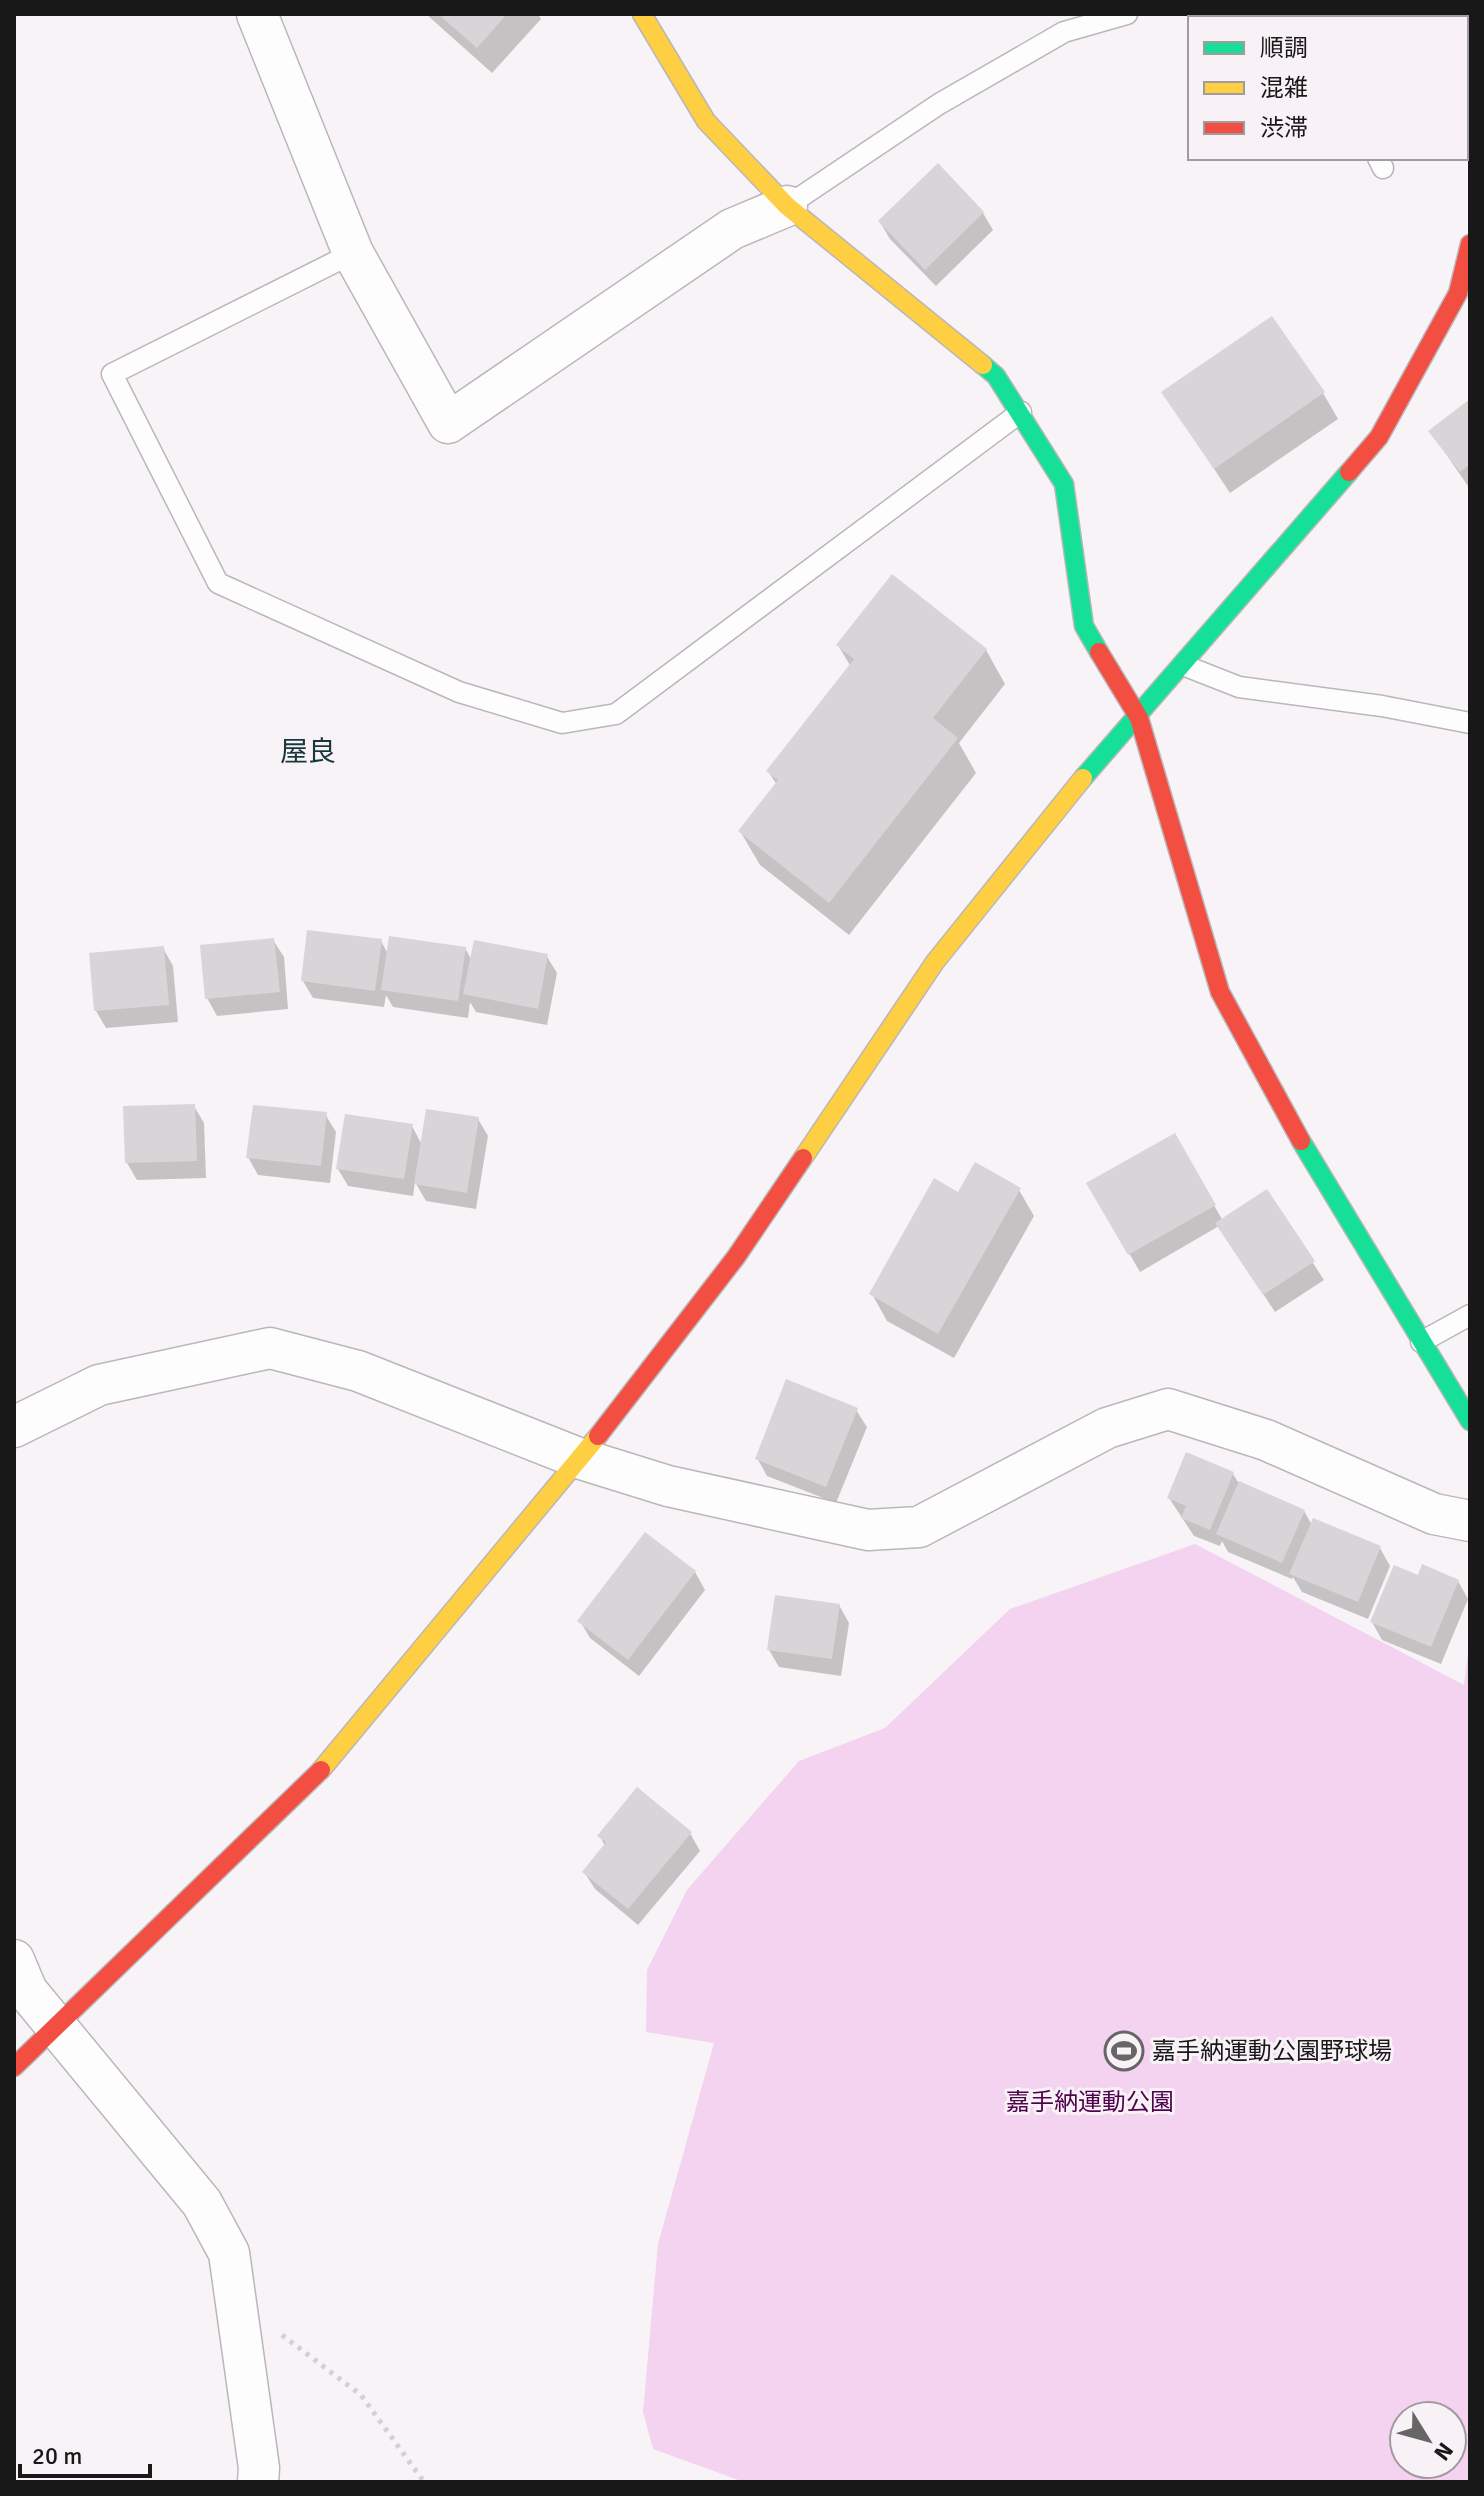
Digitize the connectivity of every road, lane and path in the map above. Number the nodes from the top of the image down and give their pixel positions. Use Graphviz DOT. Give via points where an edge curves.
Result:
graph roads {
  1 [pos="257,14"];
  2 [pos="643,14"];
  3 [pos="1127,14"];
  4 [pos="787,206"];
  5 [pos="1470,244"];
  6 [pos="353,253"];
  7 [pos="1021,412"];
  8 [pos="1183,665"];
  9 [pos="1139,718"];
  10 [pos="1470,723"];
  11 [pos="1470,1315"];
  12 [pos="1421,1342"];
  13 [pos="1470,1421"];
  14 [pos="14,1427"];
  15 [pos="581,1459"];
  16 [pos="1470,1521"];
  17 [pos="14,1960"];
  18 [pos="58,2026"];
  19 [pos="14,2067"];
  20 [pos="235,2297"];
  21 [pos="258,2482"];
  22 [pos="424,2482"];
  1 -- 6 [label="street"];
  2 -- 4 [label="street" via="706,121"];
  3 -- 4 [label="lane" via="1064,32 939,104"];
  4 -- 6 [label="street" via="732,229 448,423"];
  4 -- 7 [label="street" via="996,376"];
  5 -- 8 [label="street" via="1458,293 1379,437"];
  6 -- 7 [label="lane" via="112,374 218,583 459,692 562,723 616,714"];
  7 -- 9 [label="street" via="1064,484 1084,626"];
  8 -- 9 [label="street"];
  8 -- 10 [label="lane" via="1239,687"];
  9 -- 12 [label="street" via="1220,992 1306,1150"];
  9 -- 15 [label="street" via="1060,803 935,962 736,1257"];
  11 -- 12 [label="lane"];
  12 -- 13 [label="street"];
  14 -- 15 [label="street" via="99,1385 270,1348 358,1371"];
  15 -- 16 [label="street" via="668,1486 868,1530 919,1527 1107,1428 1168,1409 1266,1440 1434,1514"];
  15 -- 18 [label="street" via="331,1760"];
  17 -- 18 [label="street" via="27,1991"];
  18 -- 19 [label="street"];
  18 -- 20 [label="street" via="202,2203 229,2253"];
  20 -- 21 [label="street"];
  20 -- 22 [label="path" via="361,2395"];
}
